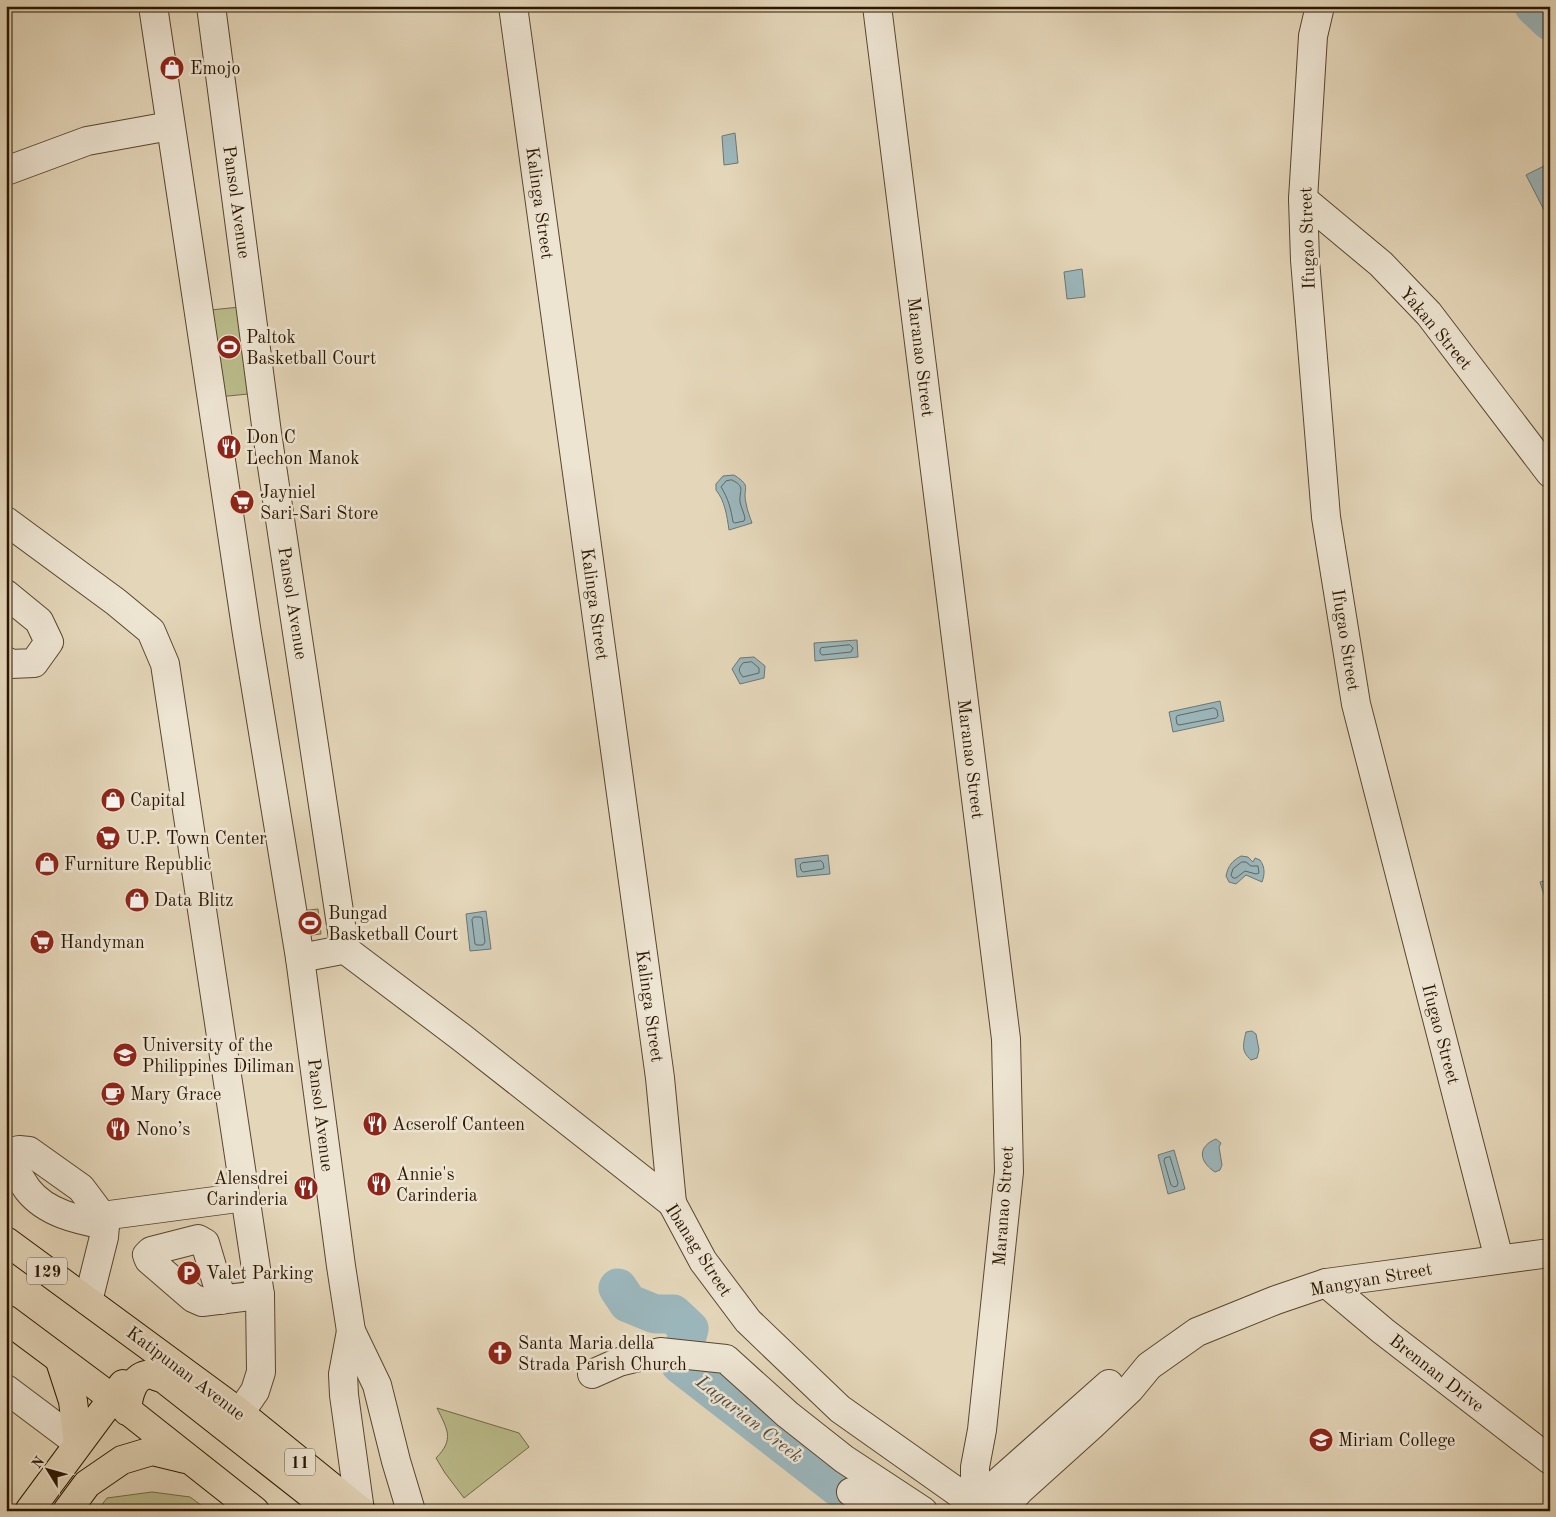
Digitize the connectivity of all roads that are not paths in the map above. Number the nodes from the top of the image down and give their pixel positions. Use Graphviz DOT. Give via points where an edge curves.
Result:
graph roads {
  1 [pos="153,6"];
  2 [pos="210,6"];
  3 [pos="513,6"];
  4 [pos="877,6"];
  5 [pos="1320,6"];
  6 [pos="170,126"];
  7 [pos="6,171"];
  8 [pos="1304,199"];
  9 [pos="1550,473"];
  10 [pos="9,528"];
  11 [pos="6,594"];
  12 [pos="6,661"];
  13 [pos="343,948"];
  14 [pos="300,958"];
  15 [pos="6,1154"];
  16 [pos="6,1163"];
  17 [pos="245,1197"];
  18 [pos="672,1203"];
  19 [pos="103,1221"];
  20 [pos="6,1241"];
  21 [pos="1550,1253"];
  22 [pos="1499,1259"];
  23 [pos="1326,1283"];
  24 [pos="260,1295"];
  25 [pos="222,1300"];
  26 [pos="88,1301"];
  27 [pos="6,1319"];
  28 [pos="351,1331"];
  29 [pos="150,1346"];
  30 [pos="60,1361"];
  31 [pos="592,1374"];
  32 [pos="6,1389"];
  33 [pos="119,1405"];
  34 [pos="240,1413"];
  35 [pos="78,1443"];
  36 [pos="1550,1460"];
  37 [pos="192,1461"];
  38 [pos="851,1492"];
  39 [pos="981,1510"];
  40 [pos="29,1511"];
  41 [pos="67,1511"];
  42 [pos="255,1511"];
  43 [pos="331,1511"];
  44 [pos="361,1511"];
  45 [pos="411,1511"];
  46 [pos="889,1511"];
  47 [pos="923,1511"];
  1 -- 6 [label="street, Pansol Avenue"];
  2 -- 13 [label="street, Pansol Avenue" via="266,423"];
  3 -- 18 [label="street, Kalinga Street" via="660,1078"];
  4 -- 39 [label="street, Maranao Street" via="1006,1039 1010,1172 976,1467"];
  5 -- 8 [label="street, Ifugao Street" via="1313,36"];
  6 -- 7 [label="street" via="87,141"];
  6 -- 14 [label="street, Pansol Avenue"];
  8 -- 9 [label="street, Yakan Street" via="1381,264 1429,314"];
  8 -- 22 [label="street, Ifugao Street" via="1305,260 1326,517 1356,704"];
  10 -- 17 [label="street" via="116,602 151,631 166,664"];
  11 -- 12 [label="street" via="39,621 48,642 34,663 11,664"];
  13 -- 14 [label="street"];
  13 -- 18 [label="street, Ibanag Street"];
  14 -- 28 [label="street, Pansol Avenue"];
  15 -- 19 [label="street" via="29,1151 81,1188"];
  16 -- 19 [label="street" via="42,1203 74,1219"];
  17 -- 19 [label="street"];
  17 -- 24 [label="street"];
  18 -- 39 [label="street, Ibanag Street" via="704,1261 748,1321 840,1409"];
  19 -- 26 [label="street" via="104,1237"];
  20 -- 26 [label="main road, Katipunan Avenue / 129"];
  21 -- 22 [label="street, Mangyan Street"];
  22 -- 23 [label="street, Mangyan Street"];
  23 -- 36 [label="street, Brennan Drive"];
  23 -- 39 [label="street, Mangyan Street" via="1198,1332 1149,1366 1099,1419 1021,1488"];
  24 -- 25 [label="street"];
  24 -- 34 [label="street" via="261,1372 255,1391"];
  26 -- 29 [label="main road, Katipunan Avenue / 129"];
  27 -- 30 [label="main road"];
  28 -- 44 [label="street, Pansol Avenue" via="343,1374 344,1395"];
  28 -- 45 [label="street, Pansol Avenue" via="377,1385"];
  29 -- 33 [label="main road"];
  29 -- 34 [label="main road, Katipunan Avenue / 11"];
  30 -- 33 [label="main road"];
  30 -- 35 [label="main road" via="73,1401"];
  31 -- 47 [label="street" via="619,1362 660,1352 726,1359 786,1414 844,1460"];
  32 -- 35 [label="street"];
  33 -- 35 [label="main road"];
  33 -- 37 [label="main road"];
  33 -- 43 [label="main road" via="128,1398 140,1378 150,1374 164,1379"];
  34 -- 44 [label="main road, Katipunan Avenue / 11"];
  35 -- 40 [label="main road"];
  37 -- 41 [label="main road" via="152,1451 122,1460 87,1484"];
  37 -- 42 [label="main road"];
  38 -- 46 [label="street"];
}
